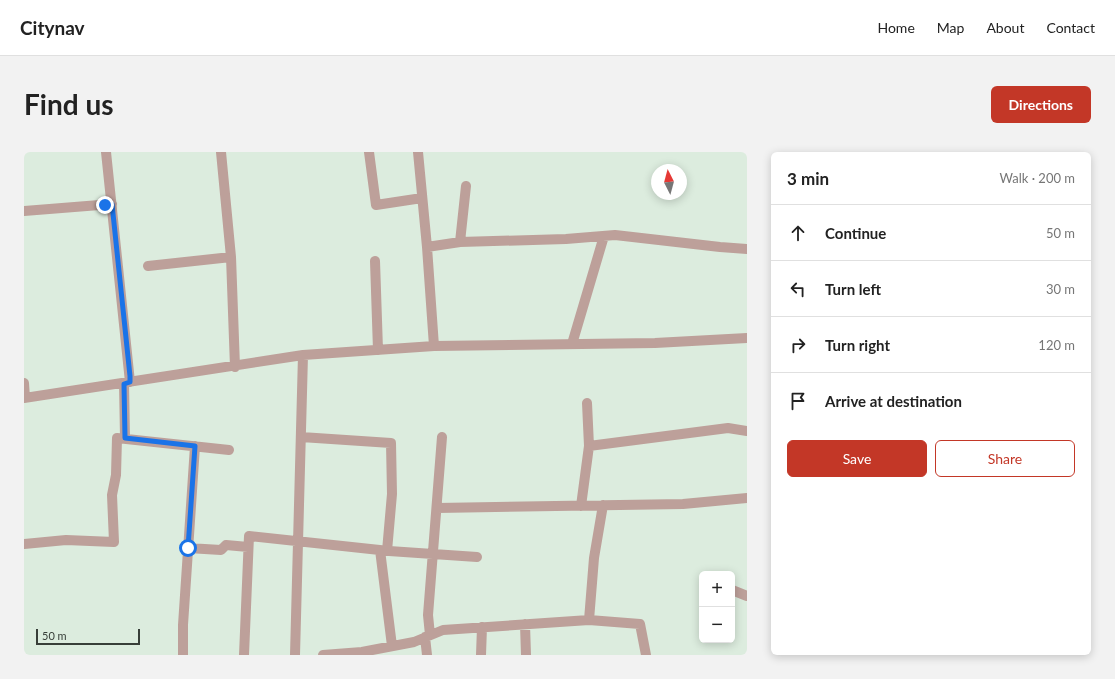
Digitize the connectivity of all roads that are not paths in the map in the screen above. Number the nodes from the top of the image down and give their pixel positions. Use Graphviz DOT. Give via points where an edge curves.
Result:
graph roads {
  1 [pos="106,152"];
  2 [pos="221,152"];
  3 [pos="369,152"];
  4 [pos="418,152"];
  5 [pos="466,186"];
  6 [pos="422,198"];
  7 [pos="112,204"];
  8 [pos="24,211"];
  9 [pos="604,236"];
  10 [pos="460,242"];
  11 [pos="427,247"];
  12 [pos="747,249"];
  13 [pos="231,257"];
  14 [pos="375,261"];
  15 [pos="148,266"];
  16 [pos="747,338"];
  17 [pos="572,344"];
  18 [pos="434,346"];
  19 [pos="378,350"];
  20 [pos="303,355"];
  21 [pos="235,367"];
  22 [pos="24,383"];
  23 [pos="127,383"];
  24 [pos="25,398"];
  25 [pos="587,403"];
  26 [pos="747,431"];
  27 [pos="301,437"];
  28 [pos="442,437"];
  29 [pos="125,438"];
  30 [pos="195,446"];
  31 [pos="589,446"];
  32 [pos="229,450"];
  33 [pos="747,498"];
  34 [pos="603,505"];
  35 [pos="581,506"];
  36 [pos="437,508"];
  37 [pos="298,541"];
  38 [pos="24,544"];
  39 [pos="248,547"];
  40 [pos="188,548"];
  41 [pos="383,550"];
  42 [pos="433,554"];
  43 [pos="477,557"];
  44 [pos="735,591"];
  45 [pos="747,596"];
  46 [pos="590,620"];
  47 [pos="526,624"];
  48 [pos="482,627"];
  49 [pos="428,636"];
  50 [pos="392,646"];
  51 [pos="183,655"];
  52 [pos="244,655"];
  53 [pos="295,655"];
  54 [pos="323,655"];
  55 [pos="427,655"];
  56 [pos="481,655"];
  57 [pos="526,655"];
  58 [pos="646,655"];
  1 -- 7 [label="street"];
  2 -- 13 [label="street"];
  3 -- 6 [label="street" via="376,205"];
  4 -- 6 [label="street"];
  5 -- 10 [label="street"];
  6 -- 11 [label="street"];
  7 -- 8 [label="street"];
  7 -- 23 [label="street"];
  9 -- 10 [label="street"];
  9 -- 12 [label="street"];
  9 -- 17 [label="street"];
  10 -- 11 [label="street"];
  11 -- 18 [label="street"];
  13 -- 15 [label="street"];
  13 -- 21 [label="street"];
  14 -- 19 [label="street"];
  16 -- 17 [label="street"];
  17 -- 18 [label="street"];
  18 -- 19 [label="street"];
  19 -- 20 [label="street"];
  20 -- 21 [label="street"];
  20 -- 27 [label="street"];
  21 -- 23 [label="street"];
  22 -- 24 [label="street"];
  23 -- 24 [label="street"];
  23 -- 29 [label="street"];
  25 -- 31 [label="street"];
  26 -- 31 [label="street" via="728,428"];
  27 -- 37 [label="street"];
  27 -- 41 [label="street" via="391,443 392,494"];
  28 -- 36 [label="street"];
  29 -- 30 [label="street"];
  29 -- 38 [label="street" via="117,438 116,475 112,495 114,542 66,540"];
  30 -- 32 [label="street"];
  30 -- 40 [label="street"];
  31 -- 35 [label="street"];
  33 -- 34 [label="street" via="683,504"];
  34 -- 35 [label="street"];
  34 -- 46 [label="street" via="594,558"];
  35 -- 36 [label="street"];
  36 -- 42 [label="street"];
  37 -- 39 [label="street" via="249,536"];
  37 -- 41 [label="street"];
  37 -- 53 [label="street"];
  39 -- 40 [label="street" via="226,545 221,550"];
  39 -- 52 [label="street"];
  40 -- 51 [label="street" via="182,625"];
  41 -- 42 [label="street"];
  41 -- 50 [label="street"];
  42 -- 43 [label="street"];
  42 -- 49 [label="street"];
  44 -- 45 [label="street"];
  46 -- 47 [label="street"];
  46 -- 58 [label="street" via="640,624"];
  47 -- 48 [label="street"];
  47 -- 57 [label="street"];
  48 -- 49 [label="street" via="443,630"];
  48 -- 56 [label="street"];
  49 -- 50 [label="street" via="414,642"];
  49 -- 55 [label="street"];
  50 -- 54 [label="street" via="362,652"];
}
